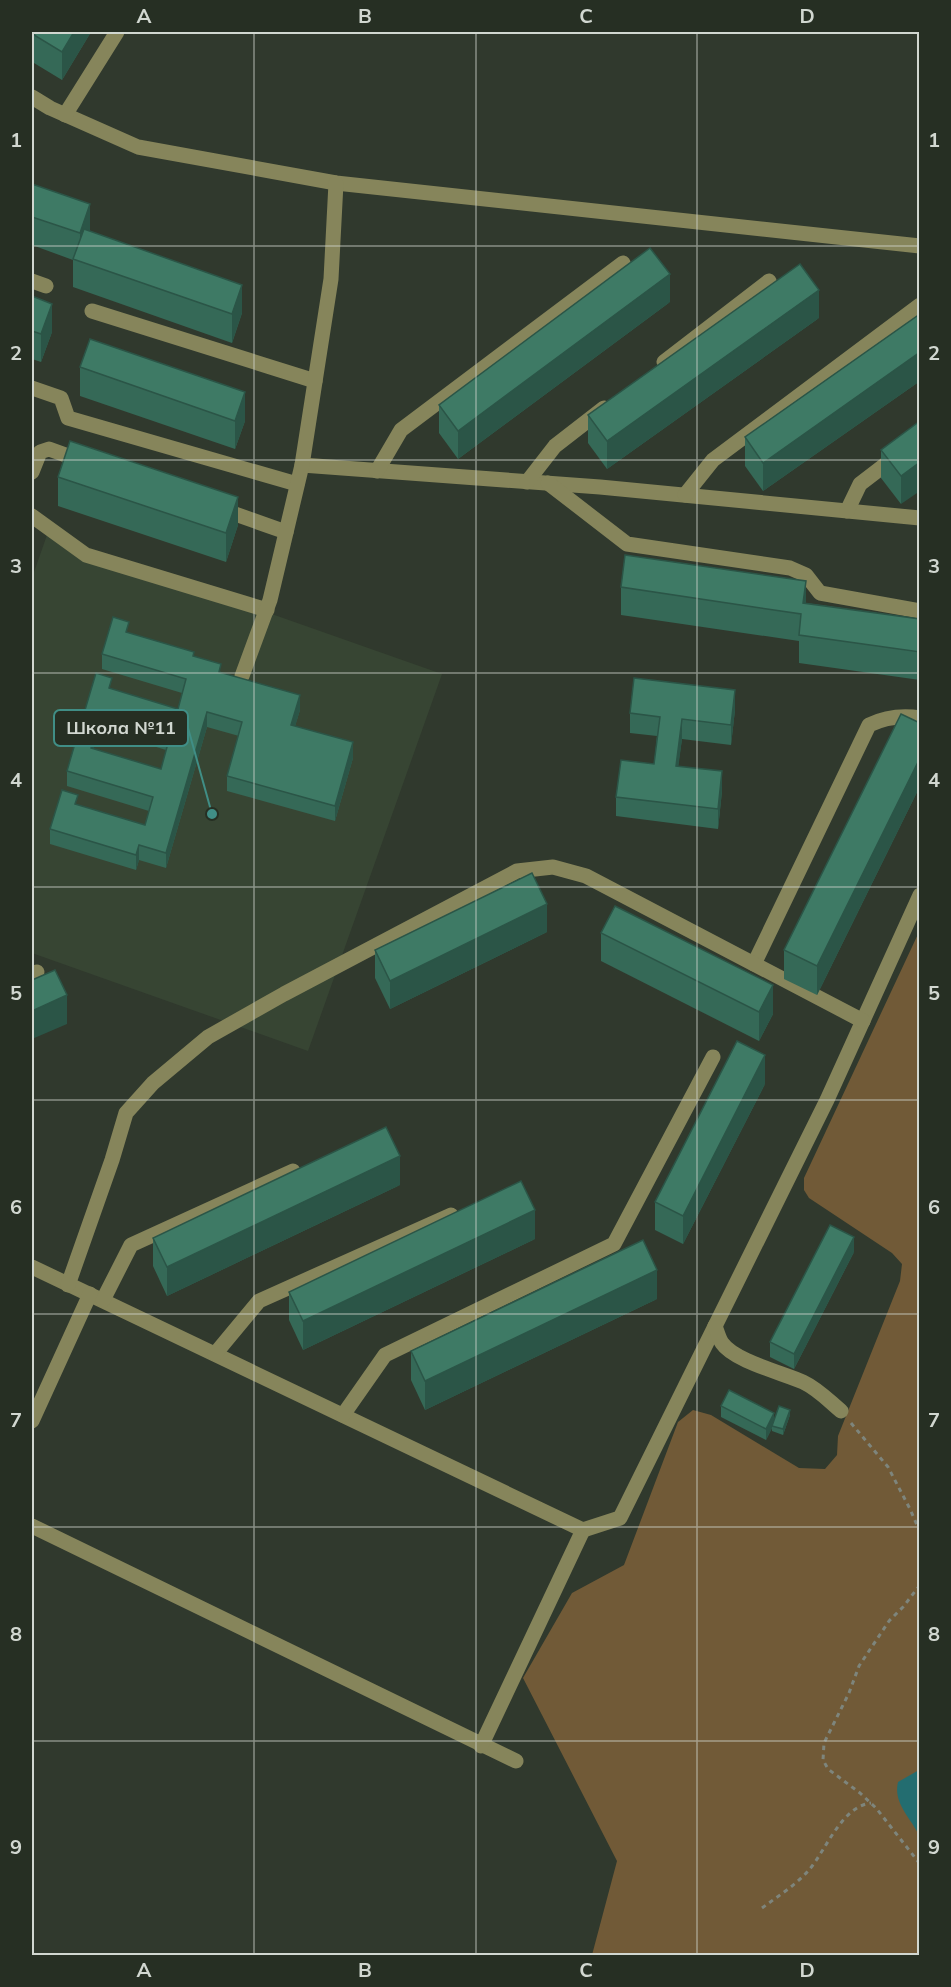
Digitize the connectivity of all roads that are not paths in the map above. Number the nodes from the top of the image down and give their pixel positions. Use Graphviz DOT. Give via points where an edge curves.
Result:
graph roads {
  1 [pos="117,32"];
  2 [pos="32,97"];
  3 [pos="65,115"];
  4 [pos="336,183"];
  5 [pos="920,246"];
  6 [pos="623,263"];
  7 [pos="769,281"];
  8 [pos="920,305"];
  9 [pos="92,311"];
  10 [pos="648,374"];
  11 [pos="315,381"];
  12 [pos="32,388"];
  13 [pos="620,396"];
  14 [pos="920,438"];
  15 [pos="95,465"];
  16 [pos="302,465"];
  17 [pos="377,471"];
  18 [pos="32,472"];
  19 [pos="527,482"];
  20 [pos="548,483"];
  21 [pos="297,484"];
  22 [pos="685,495"];
  23 [pos="207,504"];
  24 [pos="847,511"];
  25 [pos="32,516"];
  26 [pos="920,518"];
  27 [pos="286,532"];
  28 [pos="267,610"];
  29 [pos="920,611"];
  30 [pos="242,676"];
  31 [pos="920,718"];
  32 [pos="920,895"];
  33 [pos="754,964"];
  34 [pos="863,1022"];
  35 [pos="713,1057"];
  36 [pos="309,1164"];
  37 [pos="466,1208"];
  38 [pos="32,1267"];
  39 [pos="68,1285"];
  40 [pos="97,1297"];
  41 [pos="715,1326"];
  42 [pos="215,1354"];
  43 [pos="841,1411"];
  44 [pos="343,1415"];
  45 [pos="32,1421"];
  46 [pos="32,1526"];
  47 [pos="583,1530"];
  48 [pos="482,1746"];
  49 [pos="516,1761"];
  1 -- 3 [label="street"];
  2 -- 3 [label="street"];
  3 -- 4 [label="street" via="138,147"];
  4 -- 5 [label="street"];
  4 -- 11 [label="street" via="331,279"];
  6 -- 17 [label="street" via="401,430"];
  7 -- 10 [label="street"];
  8 -- 22 [label="street" via="713,460"];
  9 -- 11 [label="street"];
  11 -- 16 [label="street"];
  12 -- 21 [label="street" via="61,398 68,418"];
  13 -- 19 [label="street" via="555,446"];
  14 -- 24 [label="street" via="860,484"];
  15 -- 18 [label="street" via="50,449 40,452"];
  16 -- 17 [label="street"];
  16 -- 21 [label="street"];
  17 -- 19 [label="street"];
  19 -- 20 [label="street"];
  20 -- 22 [label="street"];
  20 -- 29 [label="street" via="627,544 790,568 806,575 820,593"];
  21 -- 27 [label="street"];
  22 -- 24 [label="street"];
  23 -- 27 [label="street"];
  24 -- 26 [label="street"];
  25 -- 28 [label="street" via="86,555"];
  27 -- 28 [label="street"];
  28 -- 30 [label="street"];
  31 -- 33 [label="street" via="895,716 869,725"];
  32 -- 34 [label="street"];
  33 -- 34 [label="street"];
  33 -- 39 [label="street" via="586,876 553,867 517,871 208,1037 153,1083 126,1113"];
  34 -- 41 [label="street"];
  35 -- 44 [label="street" via="614,1244 385,1355"];
  36 -- 40 [label="street" via="131,1245"];
  37 -- 42 [label="street" via="259,1301"];
  38 -- 39 [label="street"];
  39 -- 40 [label="street"];
  40 -- 42 [label="street"];
  40 -- 45 [label="street"];
  41 -- 43 [label="street" via="730,1352 804,1382"];
  41 -- 47 [label="street" via="620,1518"];
  42 -- 44 [label="street"];
  44 -- 47 [label="street"];
  46 -- 48 [label="street"];
  47 -- 48 [label="street"];
  48 -- 49 [label="street"];
}
